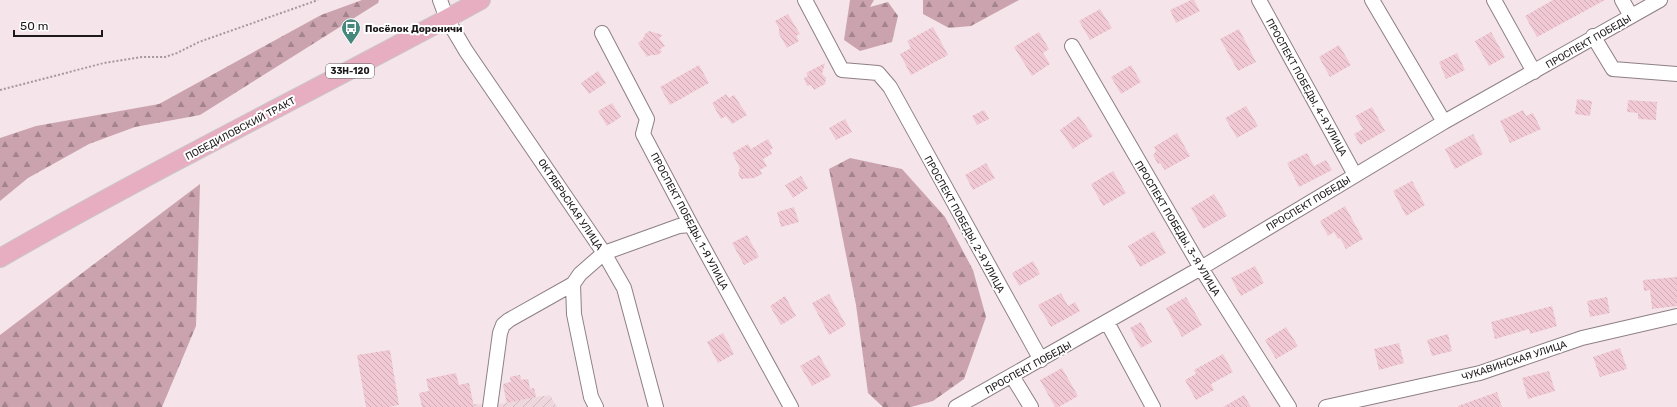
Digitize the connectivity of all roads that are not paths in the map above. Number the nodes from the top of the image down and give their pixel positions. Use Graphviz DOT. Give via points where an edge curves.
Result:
graph roads {
  1 [pos="440,0"];
  2 [pos="482,0"];
  3 [pos="805,0"];
  4 [pos="1259,0"];
  5 [pos="1372,0"];
  6 [pos="1494,0"];
  7 [pos="1622,0"];
  8 [pos="1660,0"];
  9 [pos="1631,16"];
  10 [pos="447,19"];
  11 [pos="602,33"];
  12 [pos="1593,36"];
  13 [pos="1072,46"];
  14 [pos="1534,72"];
  15 [pos="1677,74"];
  16 [pos="1444,122"];
  17 [pos="1355,175"];
  18 [pos="691,225"];
  19 [pos="604,253"];
  20 [pos="0,258"];
  21 [pos="1201,268"];
  22 [pos="573,284"];
  23 [pos="1677,316"];
  24 [pos="1107,322"];
  25 [pos="1041,360"];
  26 [pos="1012,376"];
  27 [pos="1372,402"];
  28 [pos="654,406"];
  29 [pos="490,407"];
  30 [pos="596,407"];
  31 [pos="791,407"];
  32 [pos="956,407"];
  33 [pos="1031,407"];
  34 [pos="1153,407"];
  35 [pos="1289,407"];
  36 [pos="1326,407"];
  1 -- 10 [label="street, ОКТЯБРЬСКАЯ УЛИЦА"];
  2 -- 10 [label="main road, ПОБЕДИЛОВСКИЙ ТРАКТ / 33Н-120"];
  3 -- 25 [label="street, ПРОСПЕКТ ПОБЕДЫ, 2-Я УЛИЦА" via="842,70 878,73 890,88"];
  4 -- 17 [label="street, ПРОСПЕКТ ПОБЕДЫ, 4-Я УЛИЦА"];
  5 -- 16 [label="street"];
  6 -- 14 [label="street"];
  7 -- 9 [label="street"];
  8 -- 9 [label="street, ПРОСПЕКТ ПОБЕДЫ"];
  9 -- 12 [label="street, ПРОСПЕКТ ПОБЕДЫ"];
  10 -- 19 [label="street, ОКТЯБРЬСКАЯ УЛИЦА" via="466,51"];
  10 -- 20 [label="main road, ПОБЕДИЛОВСКИЙ ТРАКТ / 33Н-120" via="80,212"];
  11 -- 18 [label="street, ПРОСПЕКТ ПОБЕДЫ, 1-Я УЛИЦА" via="648,120 643,134"];
  12 -- 14 [label="street, ПРОСПЕКТ ПОБЕДЫ"];
  12 -- 15 [label="street" via="1613,69"];
  13 -- 21 [label="street, ПРОСПЕКТ ПОБЕДЫ, 3-Я УЛИЦА"];
  14 -- 16 [label="street, ПРОСПЕКТ ПОБЕДЫ"];
  16 -- 17 [label="street, ПРОСПЕКТ ПОБЕДЫ"];
  17 -- 21 [label="street, ПРОСПЕКТ ПОБЕДЫ"];
  18 -- 19 [label="street" via="679,226"];
  18 -- 31 [label="street, ПРОСПЕКТ ПОБЕДЫ, 1-Я УЛИЦА"];
  19 -- 22 [label="street" via="580,274"];
  19 -- 28 [label="street, ОКТЯБРЬСКАЯ УЛИЦА" via="624,288"];
  21 -- 24 [label="street, ПРОСПЕКТ ПОБЕДЫ"];
  21 -- 35 [label="street, ПРОСПЕКТ ПОБЕДЫ, 3-Я УЛИЦА"];
  22 -- 29 [label="street" via="515,315 503,325"];
  22 -- 30 [label="street" via="574,314 591,397"];
  23 -- 27 [label="street, ЧУКАВИНСКАЯ УЛИЦА" via="1582,338 1480,373"];
  24 -- 25 [label="street, ПРОСПЕКТ ПОБЕДЫ"];
  24 -- 34 [label="street"];
  25 -- 26 [label="street, ПРОСПЕКТ ПОБЕДЫ"];
  26 -- 32 [label="street, ПРОСПЕКТ ПОБЕДЫ"];
  26 -- 33 [label="street"];
  27 -- 36 [label="street, ЧУКАВИНСКАЯ УЛИЦА"];
}
